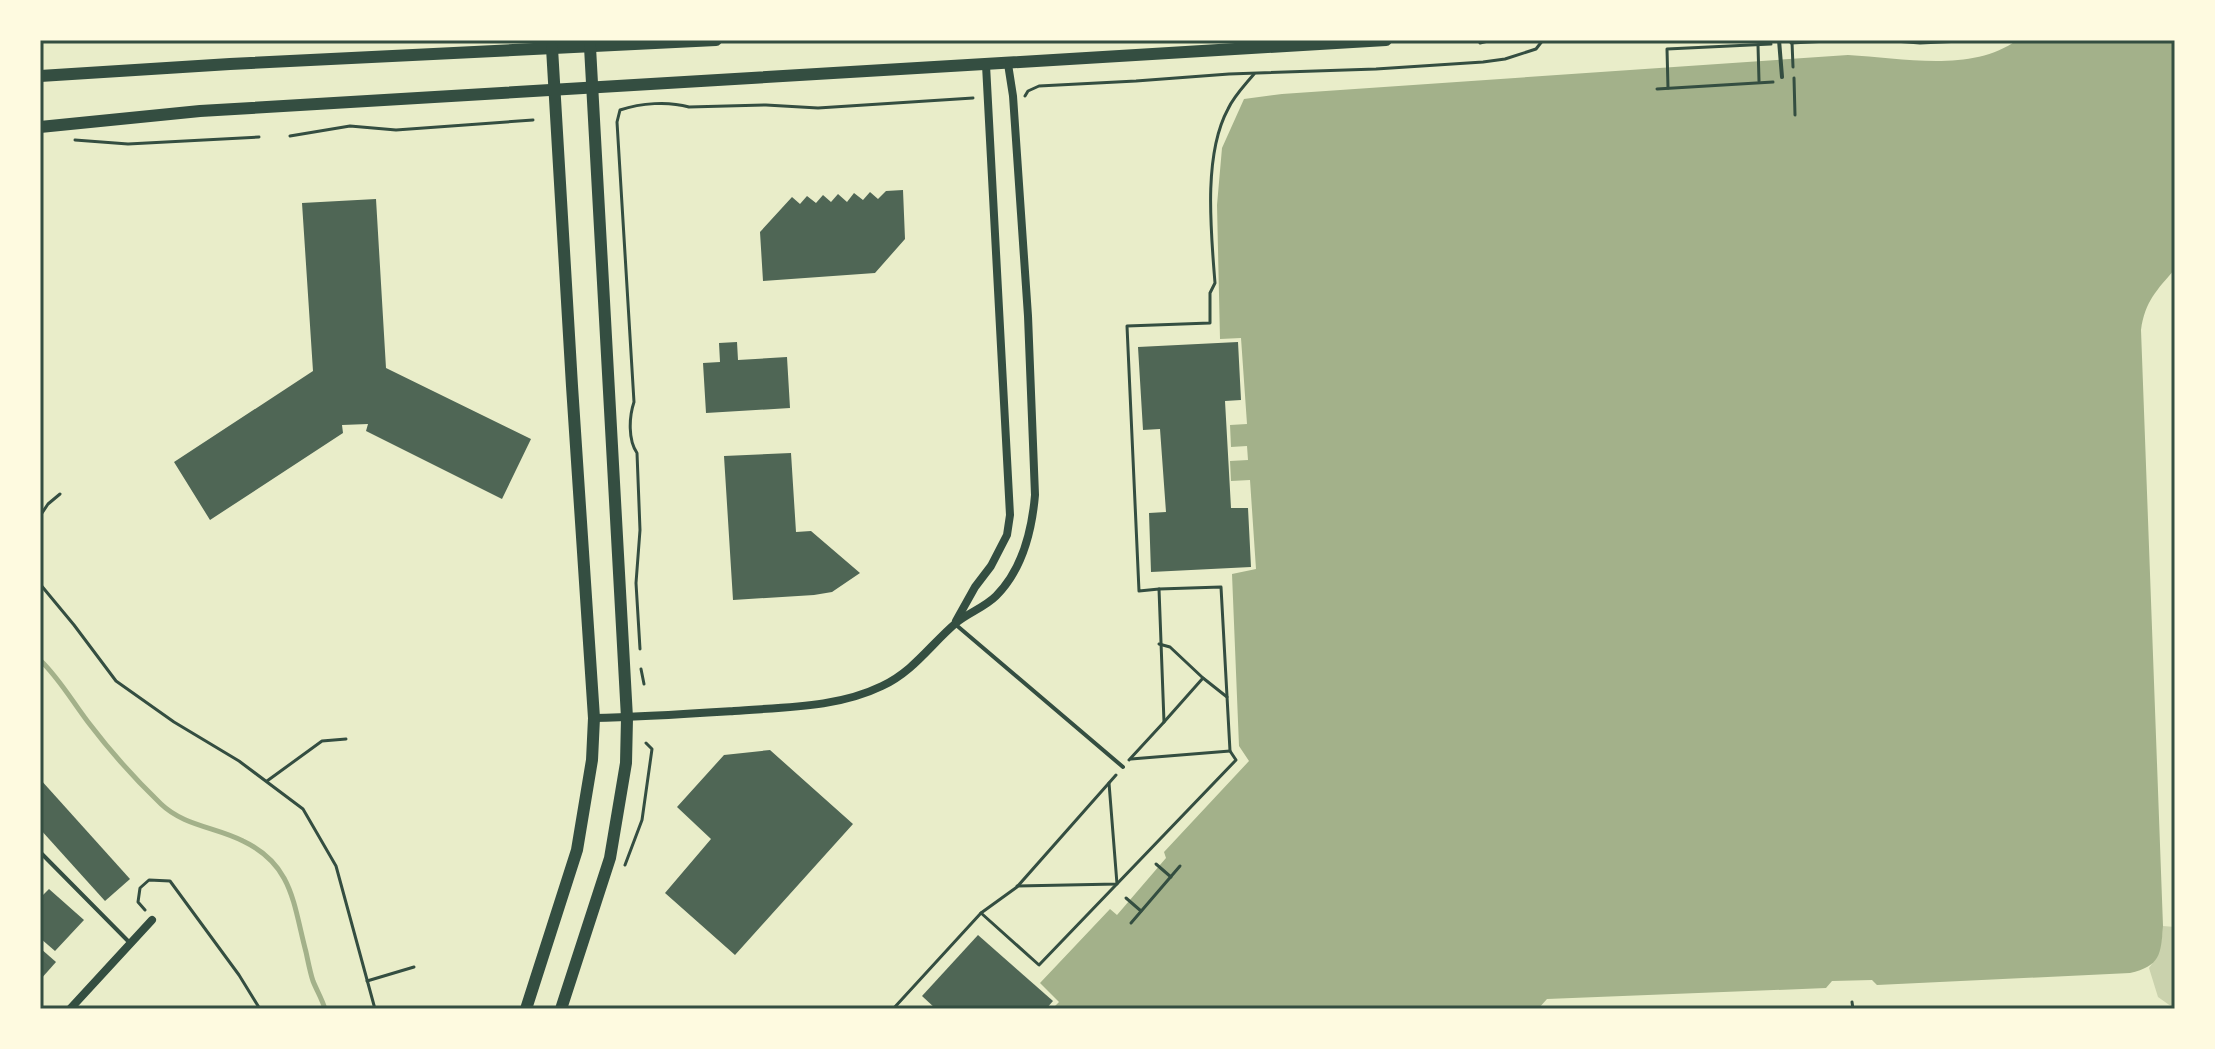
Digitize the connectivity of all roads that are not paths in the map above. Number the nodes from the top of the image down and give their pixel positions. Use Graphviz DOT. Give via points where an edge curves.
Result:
graph roads {
  1 [pos="716,40"];
  2 [pos="1386,40"];
  3 [pos="1780,42"];
  4 [pos="590,47"];
  5 [pos="552,48"];
  6 [pos="1008,64"];
  7 [pos="986,65"];
  8 [pos="40,76"];
  9 [pos="1782,77"];
  10 [pos="592,88"];
  11 [pos="555,90"];
  12 [pos="40,127"];
  13 [pos="955,624"];
  14 [pos="594,718"];
  15 [pos="627,718"];
  16 [pos="1123,767"];
  17 [pos="40,852"];
  18 [pos="152,920"];
  19 [pos="130,943"];
  20 [pos="70,1009"];
  21 [pos="526,1009"];
  22 [pos="561,1009"];
  1 -- 4 [label="main road"];
  2 -- 6 [label="main road"];
  3 -- 9 [label="lane"];
  4 -- 5 [label="main road"];
  4 -- 10 [label="main road"];
  5 -- 8 [label="main road"];
  5 -- 11 [label="main road"];
  6 -- 7 [label="main road"];
  6 -- 13 [label="street" via="1028,316 1033,517 1023,553 996,596"];
  7 -- 10 [label="main road"];
  7 -- 13 [label="street" via="1010,515 1007,535"];
  10 -- 11 [label="main road"];
  10 -- 15 [label="main road"];
  11 -- 12 [label="main road"];
  11 -- 14 [label="main road"];
  13 -- 15 [label="street" via="923,658 885,685 851,699"];
  13 -- 16 [label="lane"];
  14 -- 15 [label="street"];
  14 -- 21 [label="main road" via="577,850"];
  15 -- 22 [label="main road" via="626,763 610,858"];
  17 -- 19 [label="lane"];
  18 -- 19 [label="street"];
  19 -- 20 [label="street"];
}
